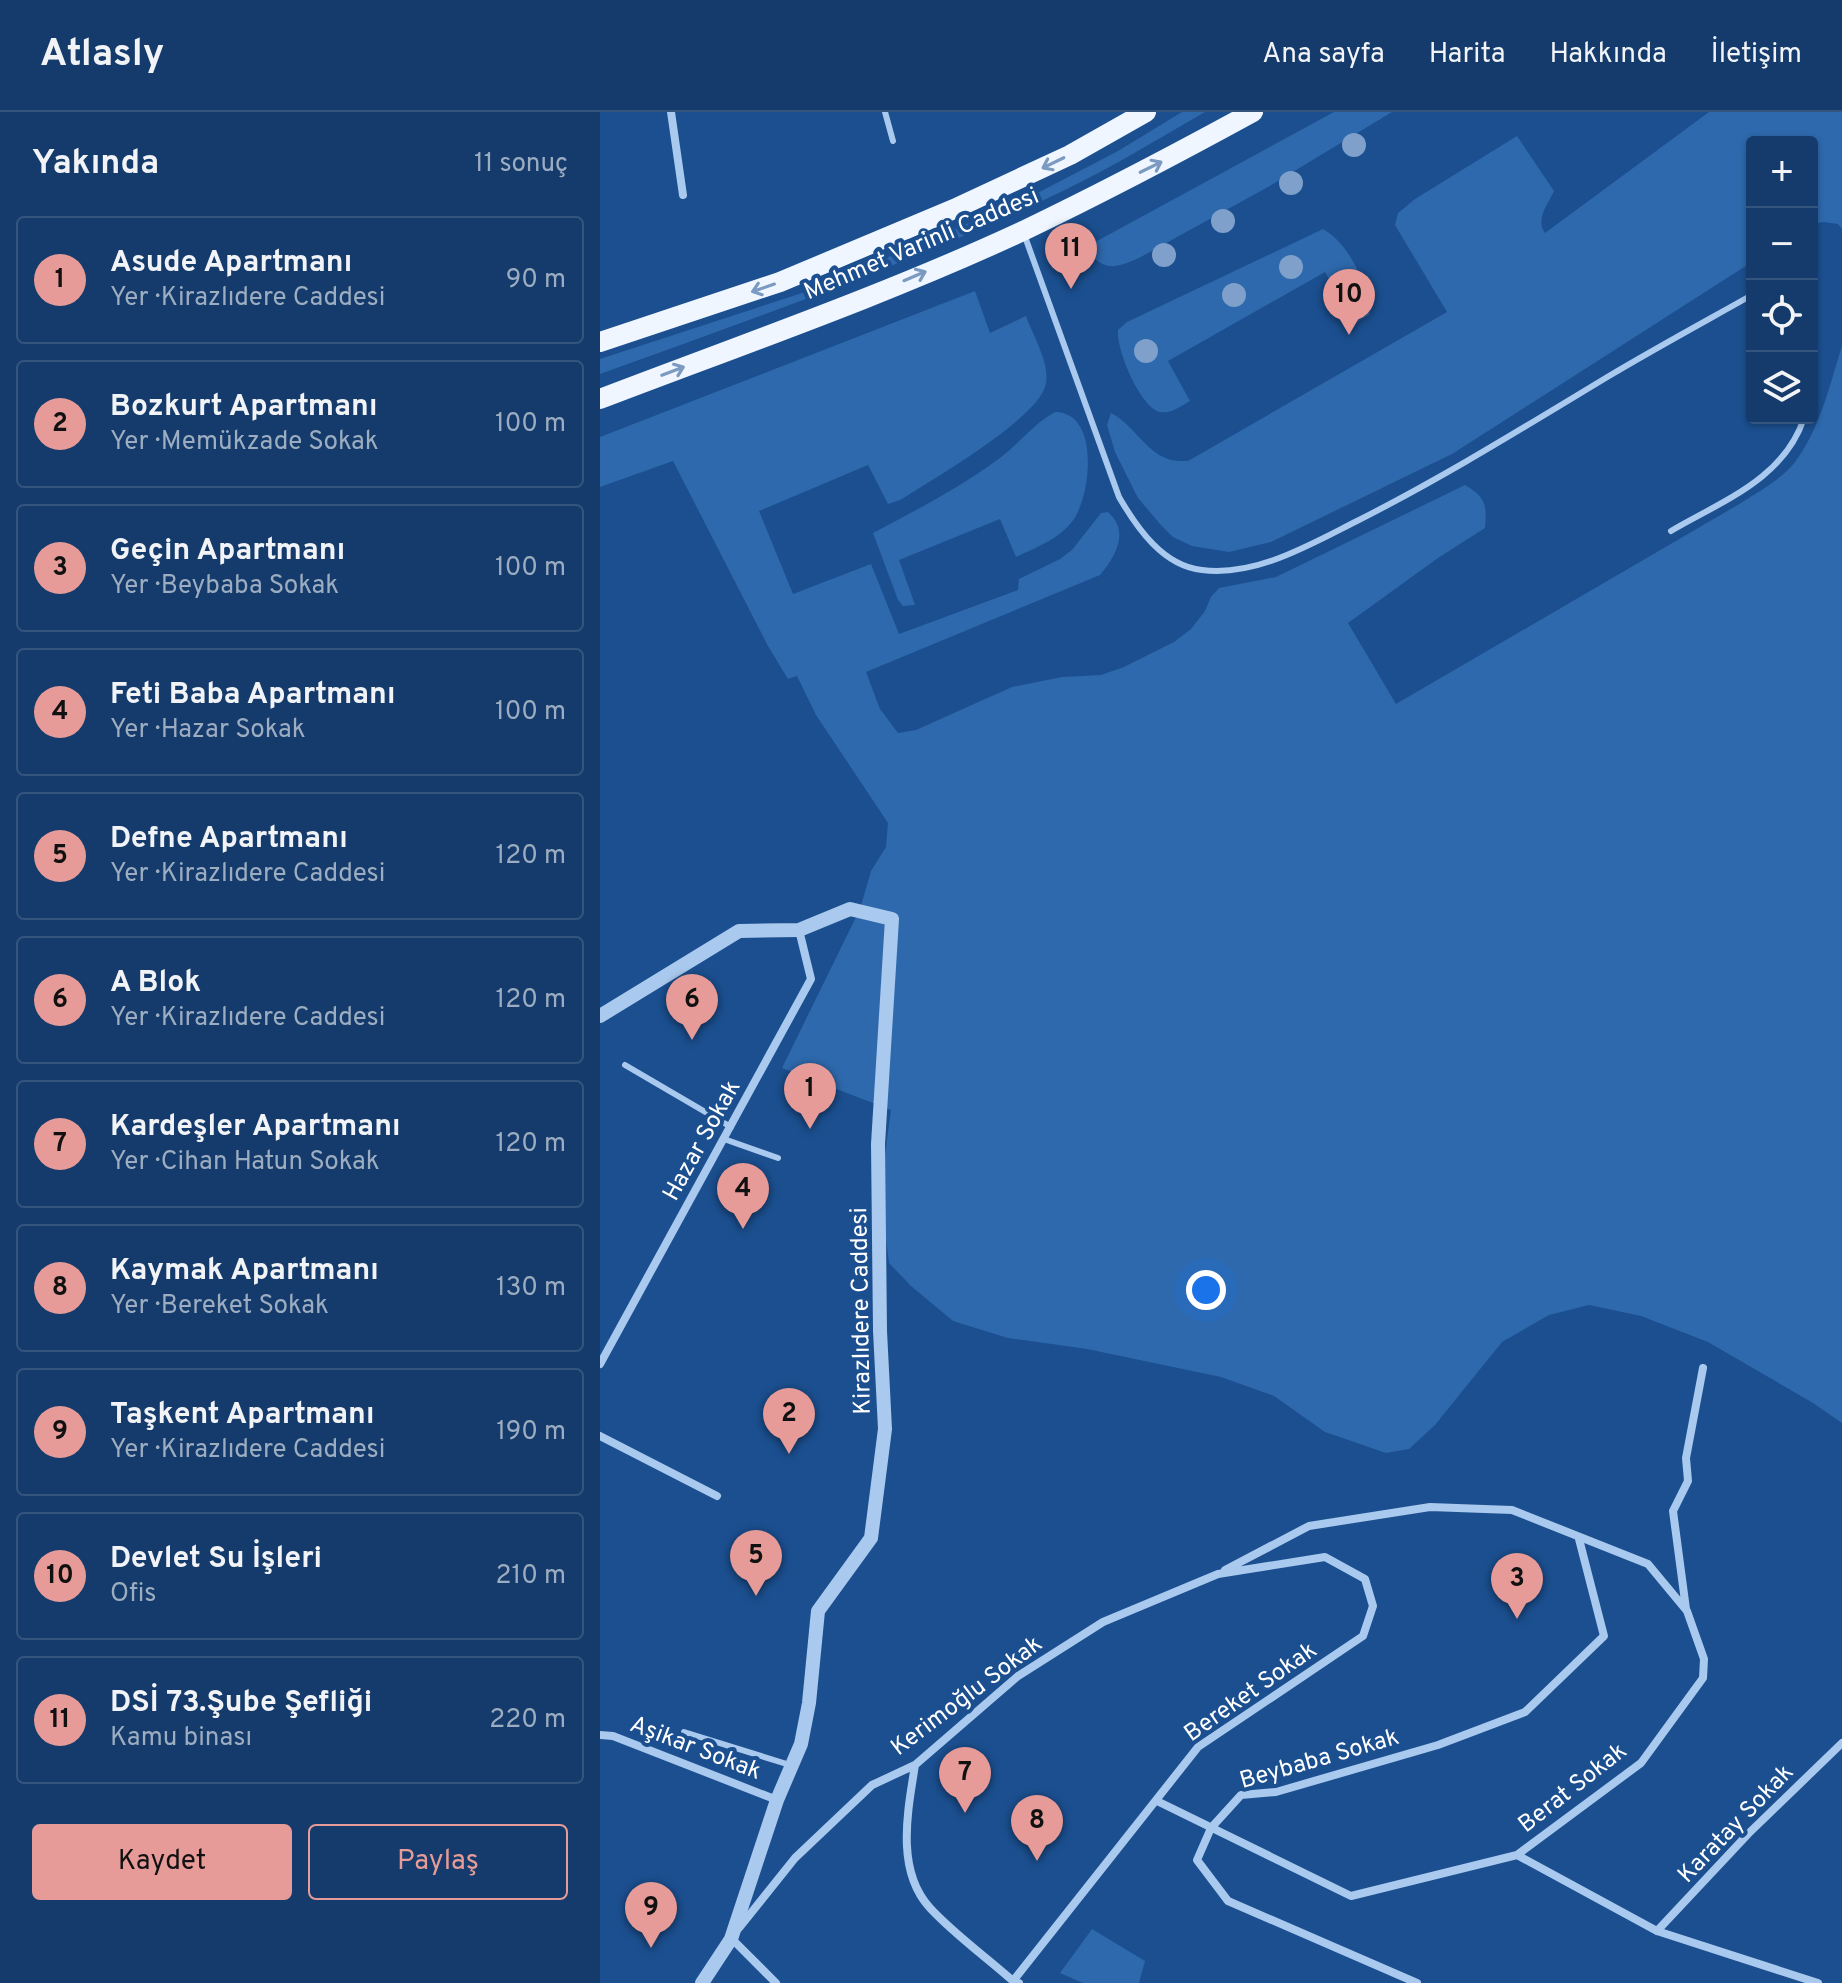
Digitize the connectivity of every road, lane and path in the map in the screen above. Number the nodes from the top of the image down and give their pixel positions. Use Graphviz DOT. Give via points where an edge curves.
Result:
graph roads {
  1 [pos="671,112"];
  2 [pos="885,112"];
  3 [pos="1146,112"];
  4 [pos="1253,112"];
  5 [pos="893,141"];
  6 [pos="683,195"];
  7 [pos="1023,231"];
  8 [pos="1746,298"];
  9 [pos="600,342"];
  10 [pos="600,399"];
  11 [pos="1802,424"];
  12 [pos="1671,531"];
  13 [pos="799,930"];
  14 [pos="600,1016"];
  15 [pos="625,1065"];
  16 [pos="731,1127"];
  17 [pos="724,1139"];
  18 [pos="778,1158"];
  19 [pos="600,1364"];
  20 [pos="1703,1368"];
  21 [pos="600,1436"];
  22 [pos="717,1496"];
  23 [pos="1579,1539"];
  24 [pos="1325,1557"];
  25 [pos="1218,1574"];
  26 [pos="1687,1611"];
  27 [pos="684,1732"];
  28 [pos="600,1735"];
  29 [pos="1842,1743"];
  30 [pos="915,1765"];
  31 [pos="793,1766"];
  32 [pos="777,1800"];
  33 [pos="1157,1801"];
  34 [pos="1211,1828"];
  35 [pos="1517,1855"];
  36 [pos="1657,1931"];
  37 [pos="731,1939"];
  38 [pos="1016,1982"];
  39 [pos="702,1983"];
  40 [pos="776,1983"];
  41 [pos="1417,1983"];
  42 [pos="1818,1983"];
  1 -- 6 [label="street"];
  2 -- 5 [label="lane"];
  3 -- 9 [label="main road, Mehmet Varinli Caddesi, one-way" via="1070,155 780,282"];
  7 -- 4 [label="main road, Mehmet Varinli Caddesi, one-way"];
  7 -- 8 [label="lane" via="1119,497 1152,544 1201,570 1273,560 1318,541 1428,485"];
  10 -- 7 [label="main road, Mehmet Varinli Caddesi, one-way"];
  11 -- 12 [label="lane" via="1782,461 1759,480"];
  13 -- 14 [label="street, Kirazlıdere Caddesi" via="739,931"];
  13 -- 16 [label="street, Hazar Sokak" via="811,979"];
  13 -- 31 [label="street, Kirazlıdere Caddesi" via="850,909 892,919 878,1144 885,1429 871,1538 818,1611 809,1703"];
  15 -- 16 [label="lane"];
  16 -- 17 [label="street, Hazar Sokak"];
  17 -- 18 [label="lane"];
  17 -- 19 [label="street, Hazar Sokak"];
  20 -- 26 [label="street" via="1686,1458 1688,1481 1673,1511"];
  21 -- 22 [label="street"];
  23 -- 25 [label="street, Berat Sokak" via="1512,1510 1430,1507 1309,1526"];
  23 -- 26 [label="street, Berat Sokak" via="1648,1564"];
  23 -- 34 [label="street, Beybaba Sokak" via="1604,1636 1525,1712 1438,1745 1276,1792 1241,1795"];
  24 -- 25 [label="street, Kerimoğlu Sokak"];
  24 -- 33 [label="street, Bereket Sokak" via="1365,1579 1373,1606 1363,1636 1198,1747"];
  25 -- 30 [label="street, Kerimoğlu Sokak" via="1103,1622 1018,1676"];
  26 -- 35 [label="street, Berat Sokak" via="1704,1659 1703,1678 1641,1763"];
  27 -- 31 [label="lane"];
  28 -- 32 [label="street, Aşikar Sokak"];
  29 -- 36 [label="street, Karatay Sokak"];
  30 -- 37 [label="street, Kerimoğlu Sokak" via="872,1785 795,1858"];
  30 -- 38 [label="street" via="907,1817 914,1882 928,1906"];
  31 -- 32 [label="street, Kirazlıdere Caddesi"];
  32 -- 37 [label="street, Kirazlıdere Caddesi"];
  33 -- 34 [label="street, Berat Sokak"];
  33 -- 38 [label="street, Bereket Sokak"];
  34 -- 35 [label="street, Berat Sokak" via="1351,1896"];
  34 -- 41 [label="street, Beybaba Sokak" via="1197,1860 1228,1901"];
  35 -- 36 [label="street"];
  36 -- 42 [label="street"];
  37 -- 39 [label="street, Kirazlıdere Caddesi"];
  37 -- 40 [label="street"];
}
